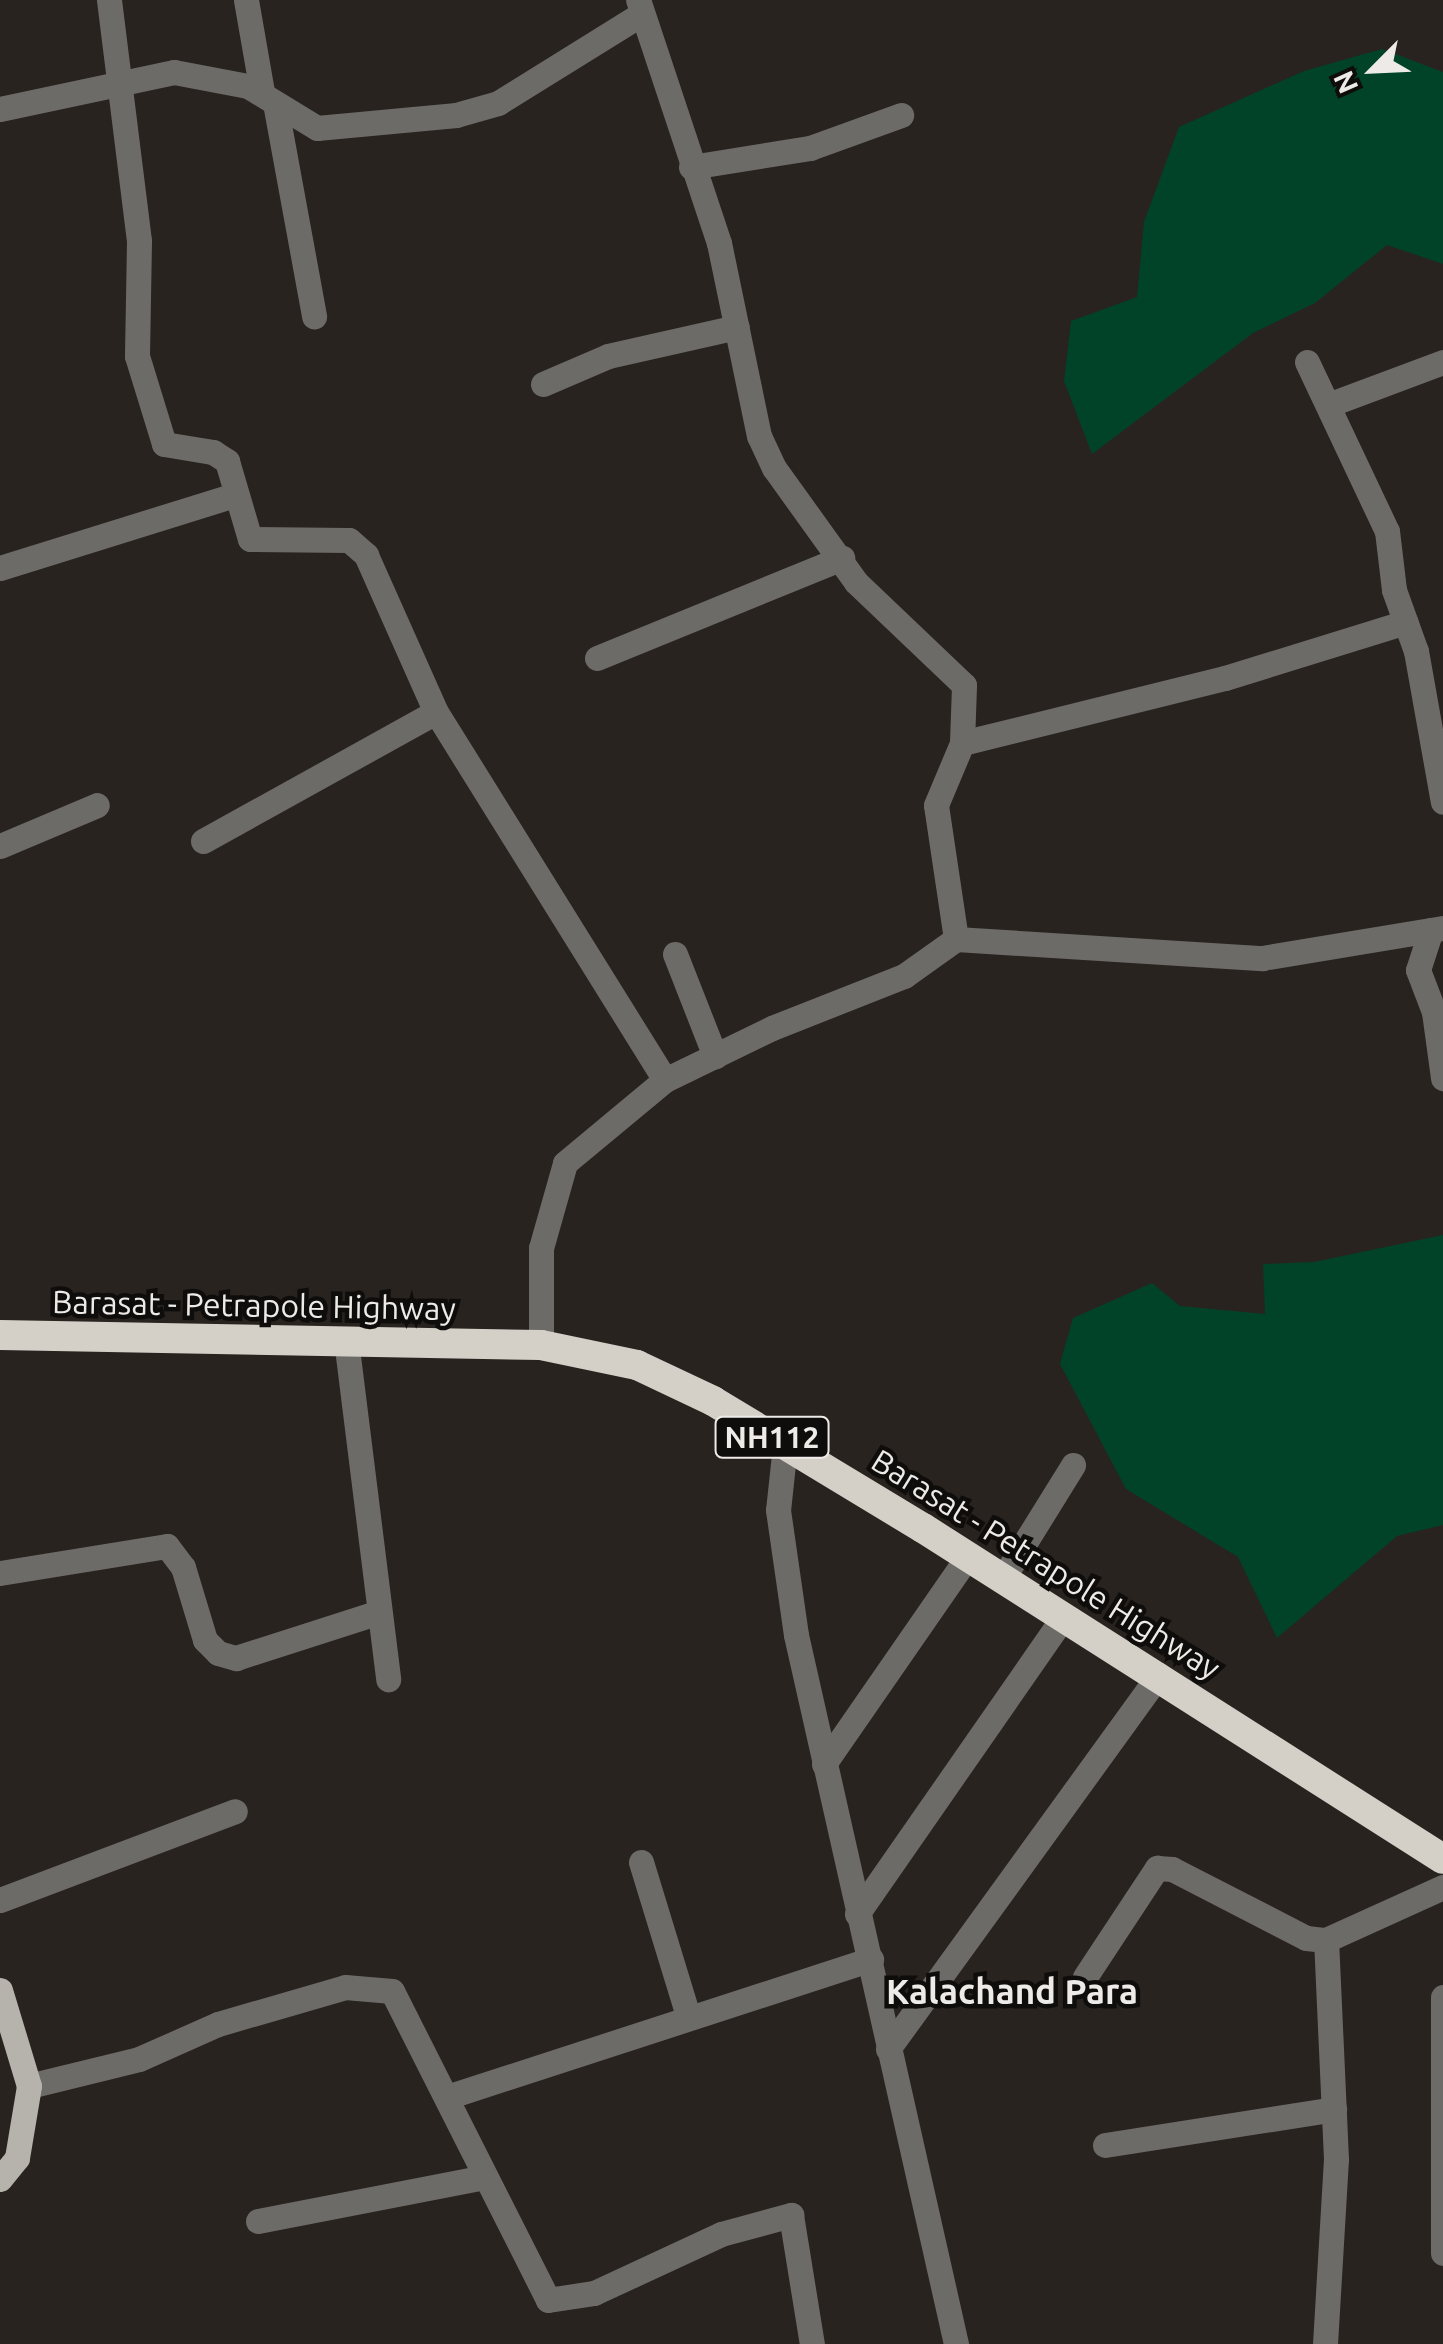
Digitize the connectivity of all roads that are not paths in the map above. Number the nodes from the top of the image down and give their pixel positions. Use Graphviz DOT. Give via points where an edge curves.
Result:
graph roads {
  1 [pos="109,0"];
  2 [pos="246,0"];
  3 [pos="639,8"];
  4 [pos="122,83"];
  5 [pos="268,98"];
  6 [pos="0,109"];
  7 [pos="902,115"];
  8 [pos="690,167"];
  9 [pos="314,316"];
  10 [pos="736,326"];
  11 [pos="1307,362"];
  12 [pos="1443,362"];
  13 [pos="544,384"];
  14 [pos="1328,405"];
  15 [pos="234,495"];
  16 [pos="842,558"];
  17 [pos="0,568"];
  18 [pos="1406,622"];
  19 [pos="597,658"];
  20 [pos="436,712"];
  21 [pos="962,743"];
  22 [pos="1443,802"];
  23 [pos="98,805"];
  24 [pos="203,841"];
  25 [pos="0,846"];
  26 [pos="1437,929"];
  27 [pos="956,939"];
  28 [pos="675,954"];
  29 [pos="715,1056"];
  30 [pos="1443,1078"];
  31 [pos="664,1080"];
  32 [pos="0,1335"];
  33 [pos="346,1340"];
  34 [pos="541,1344"];
  35 [pos="785,1445"];
  36 [pos="1074,1464"];
  37 [pos="968,1556"];
  38 [pos="0,1573"];
  39 [pos="1004,1578"];
  40 [pos="379,1612"];
  41 [pos="1064,1616"];
  42 [pos="1159,1675"];
  43 [pos="388,1679"];
  44 [pos="824,1764"];
  45 [pos="235,1811"];
  46 [pos="1443,1860"];
  47 [pos="642,1862"];
  48 [pos="1443,1887"];
  49 [pos="0,1900"];
  50 [pos="857,1914"];
  51 [pos="1326,1940"];
  52 [pos="871,1959"];
  53 [pos="1085,1978"];
  54 [pos="0,1990"];
  55 [pos="1443,1997"];
  56 [pos="688,2016"];
  57 [pos="888,2049"];
  58 [pos="29,2086"];
  59 [pos="447,2096"];
  60 [pos="1334,2109"];
  61 [pos="1105,2145"];
  62 [pos="485,2177"];
  63 [pos="0,2178"];
  64 [pos="258,2221"];
  65 [pos="1443,2252"];
  66 [pos="812,2344"];
  67 [pos="956,2344"];
  68 [pos="1324,2344"];
  1 -- 4 [label="street"];
  2 -- 5 [label="street"];
  3 -- 5 [label="street" via="498,103 466,113 342,130 307,124"];
  3 -- 8 [label="street"];
  4 -- 5 [label="street" via="192,73"];
  4 -- 6 [label="street"];
  4 -- 15 [label="street" via="139,241 135,338 142,377 164,444 220,456"];
  5 -- 9 [label="street"];
  7 -- 8 [label="street" via="810,148"];
  8 -- 10 [label="street" via="718,243"];
  10 -- 13 [label="street" via="608,356"];
  10 -- 16 [label="street" via="759,436 774,468"];
  11 -- 14 [label="street"];
  12 -- 14 [label="street"];
  14 -- 18 [label="street" via="1380,511"];
  15 -- 17 [label="street"];
  15 -- 20 [label="street" via="250,540 349,540 366,555"];
  16 -- 19 [label="street"];
  16 -- 21 [label="street" via="856,582 964,685"];
  18 -- 21 [label="street" via="1214,681"];
  18 -- 22 [label="street"];
  20 -- 24 [label="street"];
  20 -- 31 [label="street"];
  21 -- 27 [label="street" via="936,805"];
  23 -- 25 [label="street"];
  26 -- 27 [label="street" via="1262,958"];
  26 -- 30 [label="street" via="1418,970 1434,1012"];
  27 -- 29 [label="street" via="904,976"];
  28 -- 29 [label="street"];
  29 -- 31 [label="street"];
  31 -- 34 [label="street" via="565,1163 541,1248"];
  32 -- 33 [label="highway, Barasat - Petrapole Highway / NH112"];
  33 -- 34 [label="highway, Barasat - Petrapole Highway / NH112"];
  33 -- 40 [label="street"];
  34 -- 35 [label="highway, Barasat - Petrapole Highway / NH112" via="598,1353 672,1380"];
  35 -- 37 [label="highway, Barasat - Petrapole Highway / NH112"];
  35 -- 44 [label="street" via="778,1492 784,1563"];
  36 -- 39 [label="street"];
  37 -- 39 [label="highway, Barasat - Petrapole Highway / NH112"];
  37 -- 44 [label="street"];
  38 -- 40 [label="street" via="167,1546 183,1567 205,1640 236,1658"];
  39 -- 41 [label="highway, Barasat - Petrapole Highway / NH112"];
  40 -- 43 [label="street"];
  41 -- 42 [label="highway, Barasat - Petrapole Highway / NH112"];
  41 -- 50 [label="street"];
  42 -- 46 [label="highway, Barasat - Petrapole Highway / NH112"];
  42 -- 57 [label="street"];
  44 -- 50 [label="street"];
  45 -- 49 [label="street"];
  47 -- 56 [label="street"];
  48 -- 51 [label="street"];
  50 -- 52 [label="street"];
  51 -- 53 [label="street" via="1306,1938 1172,1869 1156,1868"];
  51 -- 60 [label="street"];
  52 -- 56 [label="street"];
  52 -- 57 [label="street"];
  54 -- 58 [label="main road"];
  55 -- 65 [label="street"];
  56 -- 59 [label="street"];
  57 -- 67 [label="street"];
  58 -- 59 [label="street" via="139,2059 218,2024 345,1987 392,1991"];
  58 -- 63 [label="main road" via="18,2158"];
  59 -- 62 [label="street"];
  60 -- 61 [label="street"];
  60 -- 68 [label="street"];
  62 -- 64 [label="street"];
  62 -- 66 [label="street" via="548,2300 594,2293 720,2234 791,2215"];
}
